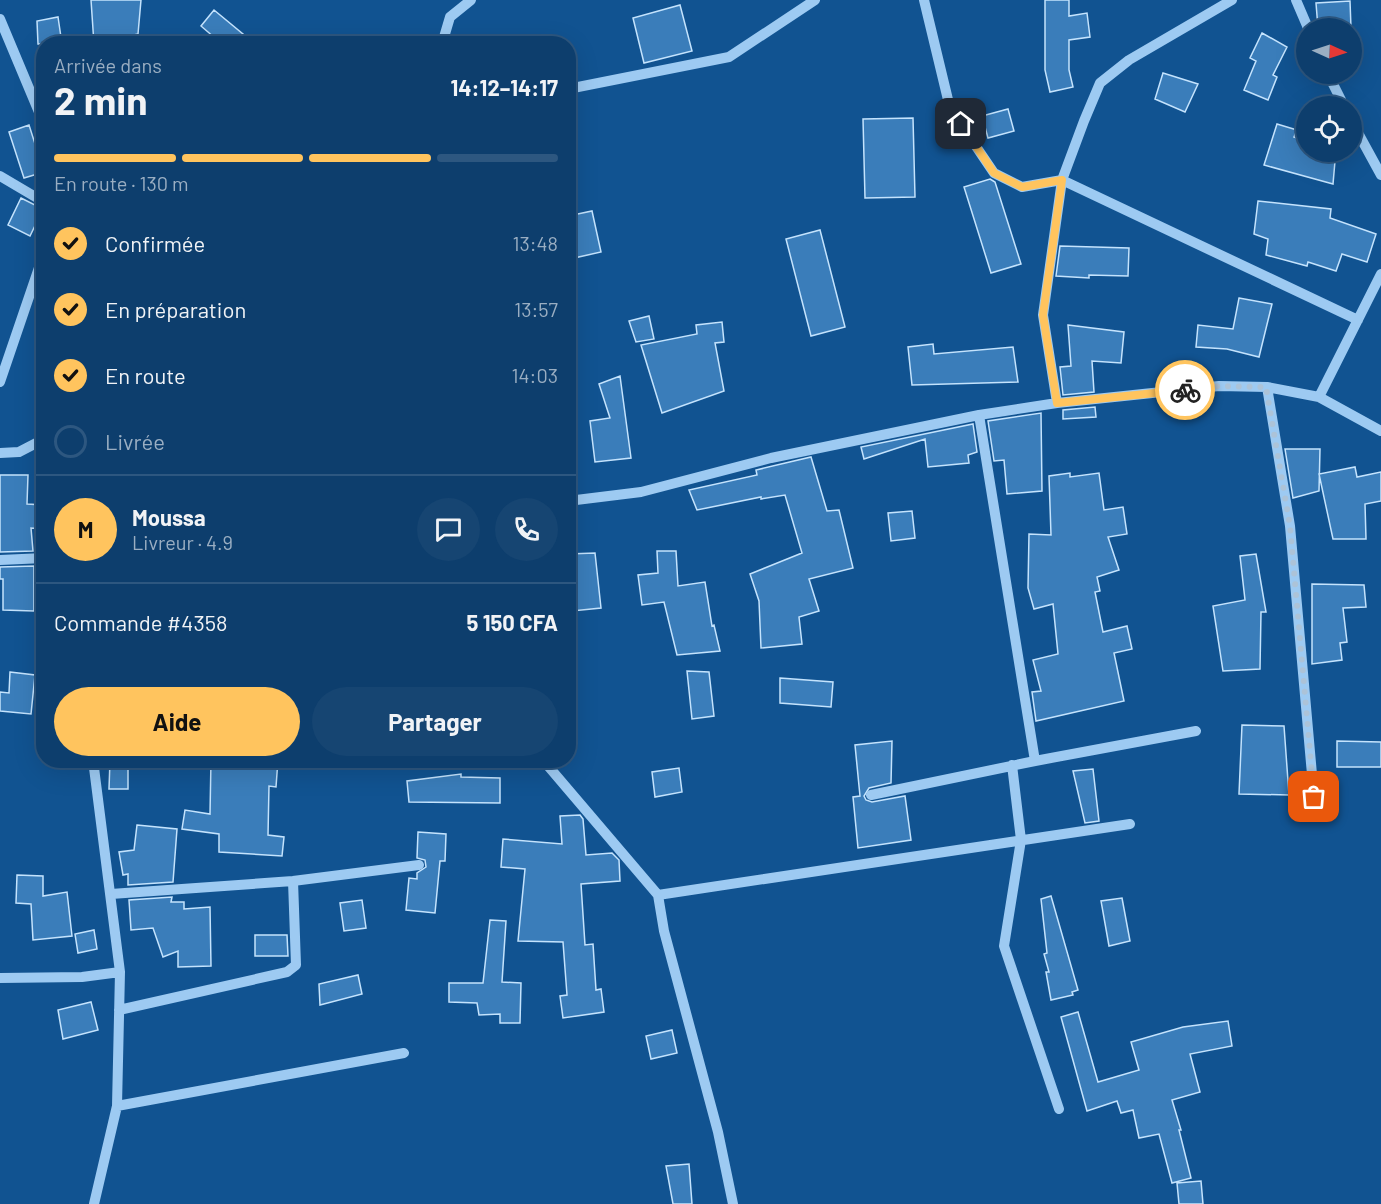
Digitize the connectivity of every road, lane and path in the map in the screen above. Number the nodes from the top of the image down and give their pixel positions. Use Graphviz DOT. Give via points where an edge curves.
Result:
graph roads {
  1 [pos="471,0"];
  2 [pos="815,0"];
  3 [pos="924,0"];
  4 [pos="1232,0"];
  5 [pos="1296,0"];
  6 [pos="802,4"];
  7 [pos="0,18"];
  8 [pos="1304,18"];
  9 [pos="444,36"];
  10 [pos="576,87"];
  11 [pos="36,105"];
  12 [pos="1362,140"];
  13 [pos="1381,175"];
  14 [pos="0,176"];
  15 [pos="1062,180"];
  16 [pos="36,197"];
  17 [pos="1381,274"];
  18 [pos="36,276"];
  19 [pos="1358,320"];
  20 [pos="0,382"];
  21 [pos="1266,387"];
  22 [pos="1319,397"];
  23 [pos="1057,403"];
  24 [pos="979,414"];
  25 [pos="1381,431"];
  26 [pos="36,443"];
  27 [pos="0,453"];
  28 [pos="576,500"];
  29 [pos="36,558"];
  30 [pos="0,560"];
  31 [pos="1196,731"];
  32 [pos="1035,760"];
  33 [pos="1012,765"];
  34 [pos="94,768"];
  35 [pos="550,768"];
  36 [pos="871,795"];
  37 [pos="1314,797"];
  38 [pos="1130,824"];
  39 [pos="1021,840"];
  40 [pos="419,865"];
  41 [pos="293,881"];
  42 [pos="111,894"];
  43 [pos="658,895"];
  44 [pos="120,972"];
  45 [pos="0,978"];
  46 [pos="119,1010"];
  47 [pos="404,1053"];
  48 [pos="117,1106"];
  49 [pos="1059,1109"];
  50 [pos="94,1204"];
  51 [pos="733,1204"];
  1 -- 9 [label="street" via="450,17"];
  2 -- 6 [label="street"];
  3 -- 15 [label="street" via="950,108 994,173 1022,187"];
  4 -- 15 [label="street" via="1129,60 1101,83"];
  5 -- 8 [label="street"];
  6 -- 10 [label="street" via="729,57"];
  7 -- 11 [label="street"];
  12 -- 13 [label="street"];
  14 -- 16 [label="street"];
  15 -- 19 [label="street"];
  15 -- 23 [label="street" via="1043,315"];
  17 -- 19 [label="street"];
  18 -- 20 [label="street"];
  19 -- 22 [label="street"];
  21 -- 22 [label="street"];
  21 -- 23 [label="street" via="1219,386"];
  21 -- 37 [label="street" via="1290,526"];
  22 -- 25 [label="street"];
  23 -- 24 [label="street"];
  24 -- 28 [label="street" via="771,458 641,492"];
  24 -- 32 [label="street"];
  26 -- 27 [label="street" via="19,452"];
  29 -- 30 [label="street"];
  31 -- 32 [label="street"];
  32 -- 33 [label="street"];
  33 -- 36 [label="street"];
  33 -- 39 [label="street"];
  34 -- 42 [label="street"];
  35 -- 43 [label="street"];
  38 -- 39 [label="street"];
  39 -- 43 [label="street"];
  39 -- 49 [label="street" via="1004,946"];
  40 -- 41 [label="street"];
  41 -- 42 [label="street"];
  41 -- 46 [label="street" via="296,965 287,972"];
  42 -- 44 [label="street"];
  43 -- 51 [label="street"];
  44 -- 45 [label="street" via="82,977"];
  44 -- 46 [label="street"];
  46 -- 48 [label="street"];
  47 -- 48 [label="street"];
  48 -- 50 [label="street"];
}
